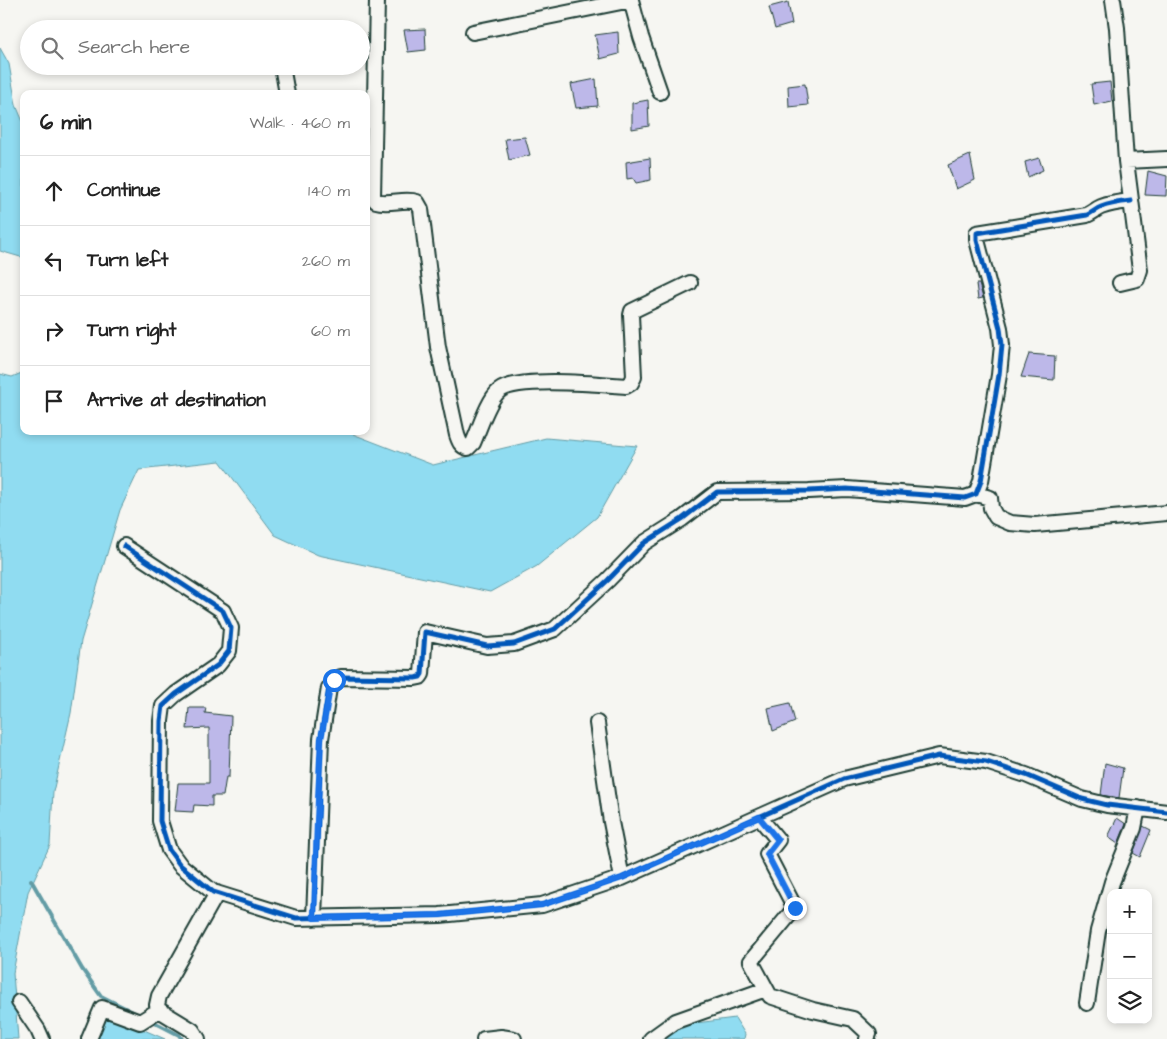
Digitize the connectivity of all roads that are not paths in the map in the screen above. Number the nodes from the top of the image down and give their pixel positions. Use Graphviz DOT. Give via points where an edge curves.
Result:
graph roads {
  1 [pos="377,0"];
  2 [pos="631,0"];
  3 [pos="1113,0"];
  4 [pos="473,32"];
  5 [pos="284,75"];
  6 [pos="286,90"];
  7 [pos="660,92"];
  8 [pos="1167,159"];
  9 [pos="1126,161"];
  10 [pos="370,164"];
  11 [pos="1131,200"];
  12 [pos="690,283"];
  13 [pos="1120,284"];
  14 [pos="976,494"];
  15 [pos="1167,513"];
  16 [pos="124,546"];
  17 [pos="597,723"];
  18 [pos="1138,808"];
  19 [pos="1167,812"];
  20 [pos="759,817"];
  21 [pos="622,878"];
  22 [pos="217,893"];
  23 [pos="314,918"];
  24 [pos="766,988"];
  25 [pos="19,1002"];
  26 [pos="1087,1003"];
  27 [pos="159,1010"];
  28 [pos="42,1039"];
  29 [pos="89,1039"];
  30 [pos="198,1039"];
  31 [pos="484,1039"];
  32 [pos="514,1039"];
  33 [pos="651,1039"];
  34 [pos="867,1039"];
  1 -- 10 [label="street"];
  2 -- 4 [label="street"];
  2 -- 7 [label="street"];
  3 -- 9 [label="street"];
  5 -- 6 [label="street"];
  8 -- 9 [label="street"];
  9 -- 11 [label="street"];
  10 -- 12 [label="street" via="376,201 412,200 421,209 438,347 457,435 464,448 473,443 492,398 508,386 544,382 626,386 631,383 634,377 632,311"];
  11 -- 13 [label="street" via="1140,270 1137,279"];
  11 -- 14 [label="street" via="1102,206 1087,216 977,234 1002,345 981,481"];
  14 -- 15 [label="street" via="990,498 990,508 996,517 1010,523 1035,526"];
  14 -- 23 [label="street" via="965,498 846,490 717,492 644,543 555,629 514,644 487,646 425,632 420,677 341,677 334,680 321,739"];
  16 -- 22 [label="street" via="223,611 231,628 229,652 218,665 163,706 161,722 160,821 169,850 180,865"];
  17 -- 21 [label="street"];
  18 -- 19 [label="street"];
  18 -- 20 [label="street" via="1082,799 986,762 939,756 844,779"];
  18 -- 26 [label="street" via="1098,931"];
  20 -- 21 [label="street"];
  20 -- 24 [label="street" via="778,840 767,854 795,908 751,961"];
  21 -- 23 [label="street" via="542,905 440,915"];
  22 -- 23 [label="street" via="296,918"];
  22 -- 27 [label="street" via="160,996"];
  24 -- 33 [label="street" via="676,1021"];
  24 -- 34 [label="street" via="770,996 852,1019 869,1034"];
  25 -- 28 [label="street"];
  27 -- 29 [label="street" via="140,1022 102,1008"];
  27 -- 30 [label="street" via="192,1030"];
  31 -- 32 [label="street"];
}
